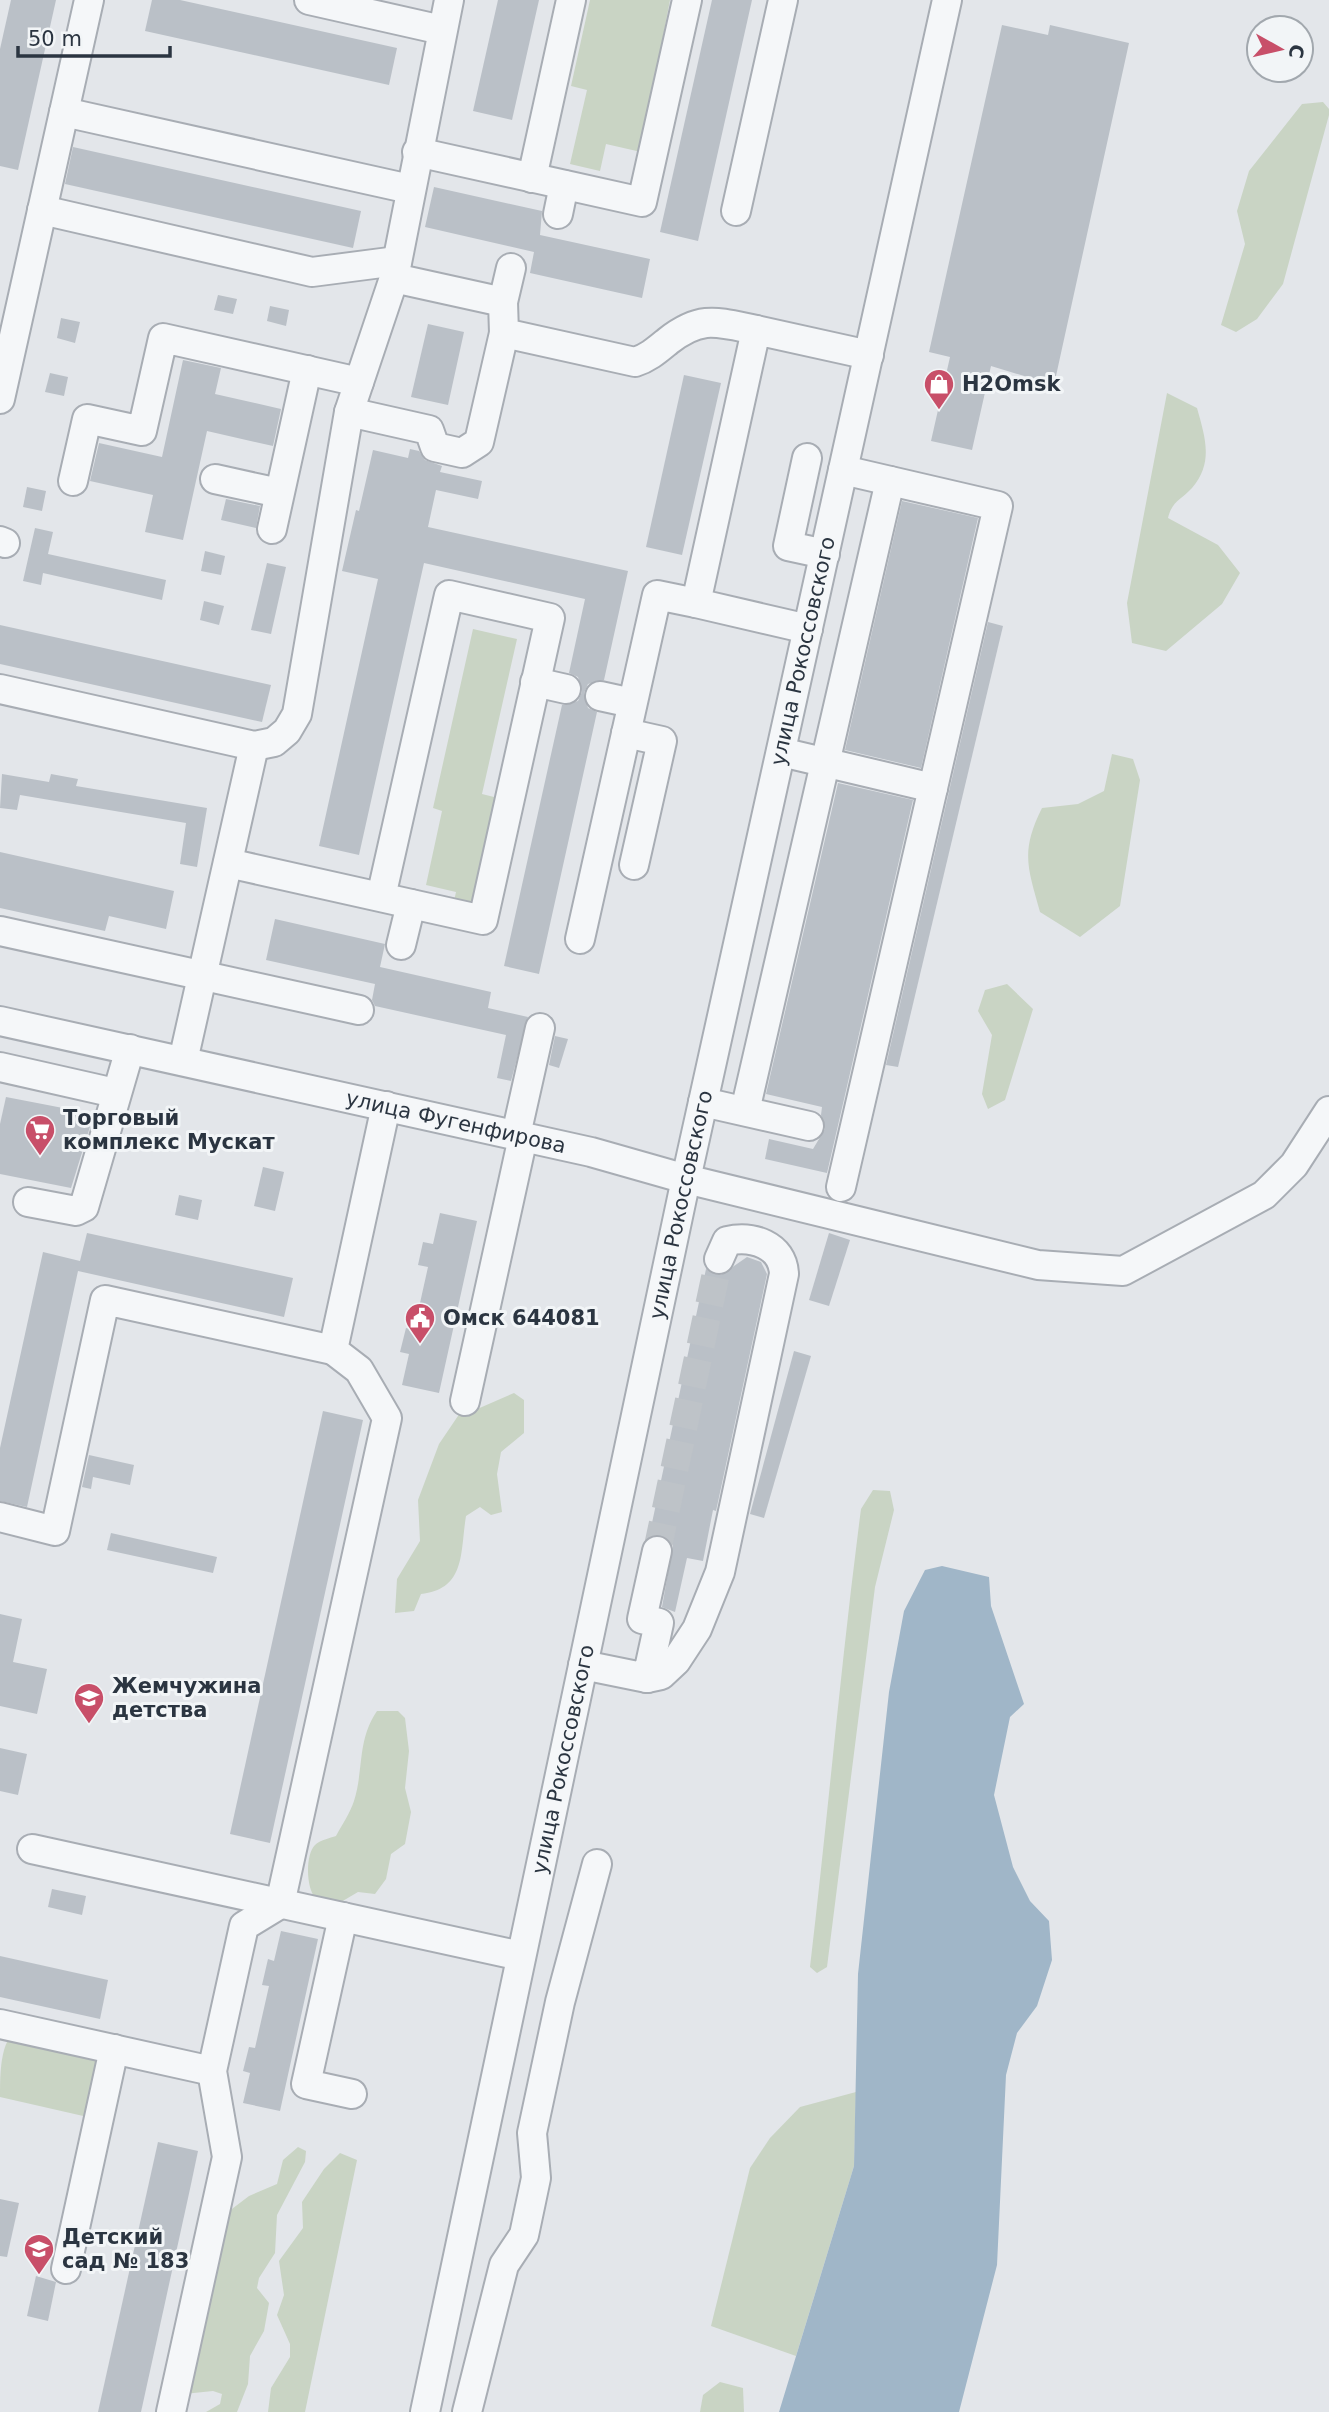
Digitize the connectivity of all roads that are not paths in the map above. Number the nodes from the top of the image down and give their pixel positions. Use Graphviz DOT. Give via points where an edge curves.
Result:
graph roads {
  1 [pos="89,0"];
  2 [pos="309,0"];
  3 [pos="449,0"];
  4 [pos="571,0"];
  5 [pos="687,0"];
  6 [pos="783,0"];
  7 [pos="944,1"];
  8 [pos="442,30"];
  9 [pos="64,112"];
  10 [pos="417,152"];
  11 [pos="531,177"];
  12 [pos="564,185"];
  13 [pos="410,189"];
  14 [pos="42,210"];
  15 [pos="736,211"];
  16 [pos="558,214"];
  17 [pos="511,268"];
  18 [pos="396,269"];
  19 [pos="503,302"];
  20 [pos="756,330"];
  21 [pos="503,333"];
  22 [pos="869,355"];
  23 [pos="307,370"];
  24 [pos="359,382"];
  25 [pos="0,399"];
  26 [pos="349,412"];
  27 [pos="807,458"];
  28 [pos="843,470"];
  29 [pos="215,479"];
  30 [pos="74,481"];
  31 [pos="890,481"];
  32 [pos="279,493"];
  33 [pos="272,529"];
  34 [pos="825,554"];
  35 [pos="696,603"];
  36 [pos="808,629"];
  37 [pos="535,682"];
  38 [pos="566,688"];
  39 [pos="0,689"];
  40 [pos="600,696"];
  41 [pos="632,704"];
  42 [pos="625,733"];
  43 [pos="254,746"];
  44 [pos="781,752"];
  45 [pos="825,763"];
  46 [pos="933,788"];
  47 [pos="228,863"];
  48 [pos="634,865"];
  49 [pos="381,897"];
  50 [pos="411,904"];
  51 [pos="0,931"];
  52 [pos="580,939"];
  53 [pos="401,945"];
  54 [pos="202,976"];
  55 [pos="359,1010"];
  56 [pos="0,1021"];
  57 [pos="540,1028"];
  58 [pos="130,1049"];
  59 [pos="183,1061"];
  60 [pos="0,1067"];
  61 [pos="115,1093"];
  62 [pos="703,1102"];
  63 [pos="386,1106"];
  64 [pos="745,1111"];
  65 [pos="1329,1111"];
  66 [pos="809,1126"];
  67 [pos="520,1136"];
  68 [pos="686,1179"];
  69 [pos="841,1187"];
  70 [pos="28,1202"];
  71 [pos="719,1259"];
  72 [pos="333,1350"];
  73 [pos="465,1401"];
  74 [pos="0,1517"];
  75 [pos="657,1551"];
  76 [pos="583,1665"];
  77 [pos="647,1678"];
  78 [pos="32,1849"];
  79 [pos="597,1864"];
  80 [pos="280,1904"];
  81 [pos="343,1917"];
  82 [pos="522,1956"];
  83 [pos="514,1992"];
  84 [pos="560,2002"];
  85 [pos="0,2024"];
  86 [pos="114,2049"];
  87 [pos="212,2071"];
  88 [pos="352,2094"];
  89 [pos="65,2269"];
  90 [pos="171,2412"];
  91 [pos="425,2412"];
  92 [pos="467,2412"];
  1 -- 9 [label="street"];
  2 -- 8 [label="street"];
  3 -- 8 [label="street"];
  4 -- 11 [label="street"];
  5 -- 12 [label="street" via="642,202"];
  6 -- 15 [label="street"];
  7 -- 22 [label="street, улица Рокоссовского"];
  8 -- 10 [label="street"];
  9 -- 13 [label="street"];
  9 -- 14 [label="street"];
  10 -- 11 [label="street"];
  10 -- 13 [label="street"];
  11 -- 12 [label="street"];
  12 -- 16 [label="street"];
  13 -- 18 [label="street"];
  14 -- 18 [label="street" via="312,272"];
  14 -- 25 [label="street"];
  17 -- 19 [label="street"];
  18 -- 19 [label="street"];
  18 -- 24 [label="street"];
  19 -- 21 [label="street"];
  20 -- 21 [label="street" via="710,320 694,324 635,362"];
  20 -- 22 [label="street"];
  20 -- 35 [label="street"];
  21 -- 26 [label="street" via="479,442 462,453 435,447 429,430"];
  22 -- 28 [label="street, улица Рокоссовского"];
  23 -- 24 [label="street"];
  23 -- 30 [label="street" via="163,338 142,431 87,419"];
  23 -- 32 [label="street"];
  24 -- 26 [label="street"];
  26 -- 43 [label="street" via="297,714 274,741"];
  27 -- 34 [label="street" via="788,546"];
  28 -- 31 [label="street"];
  28 -- 34 [label="street, улица Рокоссовского"];
  29 -- 32 [label="street"];
  31 -- 45 [label="street"];
  31 -- 46 [label="street" via="998,506"];
  32 -- 33 [label="street"];
  34 -- 36 [label="street, улица Рокоссовского"];
  35 -- 36 [label="street"];
  35 -- 41 [label="street" via="657,595"];
  36 -- 44 [label="street, улица Рокоссовского"];
  37 -- 38 [label="street"];
  37 -- 49 [label="street" via="550,618 449,595"];
  37 -- 50 [label="street" via="483,920"];
  39 -- 43 [label="street"];
  40 -- 41 [label="street"];
  41 -- 42 [label="street"];
  42 -- 48 [label="street" via="662,741"];
  42 -- 52 [label="street"];
  43 -- 47 [label="street"];
  44 -- 45 [label="street"];
  44 -- 62 [label="street, улица Рокоссовского"];
  45 -- 46 [label="street"];
  45 -- 64 [label="street"];
  46 -- 69 [label="street"];
  47 -- 49 [label="street"];
  47 -- 54 [label="street"];
  49 -- 50 [label="street"];
  50 -- 53 [label="street"];
  51 -- 54 [label="street"];
  54 -- 55 [label="street"];
  54 -- 59 [label="street"];
  56 -- 58 [label="street, улица Фугенфирова"];
  57 -- 67 [label="street"];
  58 -- 59 [label="street, улица Фугенфирова"];
  58 -- 61 [label="street"];
  59 -- 63 [label="street, улица Фугенфирова"];
  60 -- 61 [label="street"];
  61 -- 70 [label="street" via="85,1207 76,1211"];
  62 -- 64 [label="street"];
  62 -- 68 [label="street, улица Рокоссовского"];
  63 -- 67 [label="street, улица Фугенфирова"];
  63 -- 72 [label="street"];
  64 -- 66 [label="street"];
  65 -- 68 [label="street, улица Фугенфирова" via="1294,1165 1264,1195 1123,1271 1038,1265"];
  67 -- 68 [label="street, улица Фугенфирова"];
  67 -- 73 [label="street"];
  68 -- 76 [label="street, улица Рокоссовского"];
  71 -- 77 [label="street" via="727,1241 759,1241 779,1255 784,1273 720,1572 697,1629 677,1661 661,1675"];
  72 -- 74 [label="street" via="105,1300 55,1531"];
  72 -- 80 [label="street" via="359,1370 387,1418"];
  75 -- 77 [label="street" via="642,1619 659,1623"];
  76 -- 77 [label="street"];
  76 -- 82 [label="street, улица Рокоссовского"];
  78 -- 80 [label="street"];
  79 -- 84 [label="street"];
  80 -- 81 [label="street"];
  80 -- 87 [label="street" via="244,1926"];
  81 -- 82 [label="street"];
  81 -- 88 [label="street" via="306,2084"];
  82 -- 83 [label="street, улица Рокоссовского"];
  83 -- 84 [label="street"];
  83 -- 91 [label="street, улица Рокоссовского"];
  84 -- 92 [label="street" via="532,2133 536,2178 524,2235 503,2265"];
  85 -- 86 [label="street"];
  86 -- 87 [label="street"];
  86 -- 89 [label="street"];
  87 -- 90 [label="street" via="227,2157"];
}
